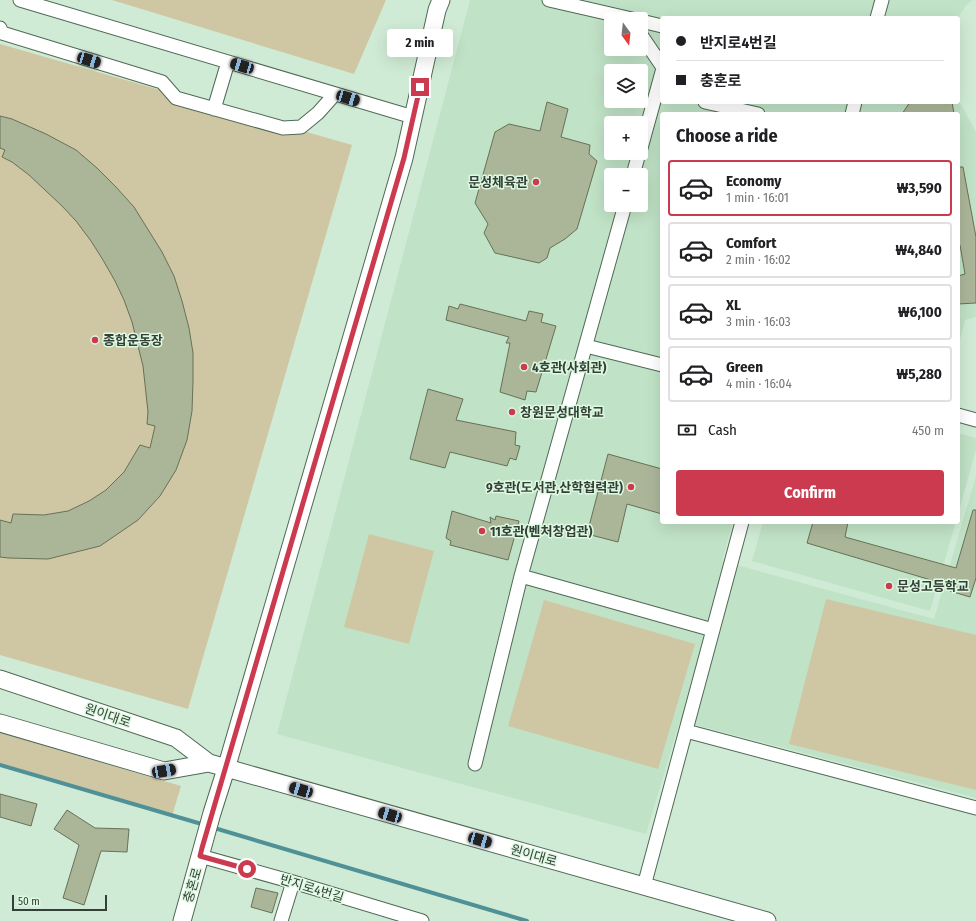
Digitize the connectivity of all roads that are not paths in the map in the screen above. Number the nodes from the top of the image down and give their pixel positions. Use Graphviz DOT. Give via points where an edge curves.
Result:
graph roads {
  1 [pos="20,0"];
  2 [pos="441,0"];
  3 [pos="549,0"];
  4 [pos="882,0"];
  5 [pos="604,13"];
  6 [pos="878,16"];
  7 [pos="648,23"];
  8 [pos="660,26"];
  9 [pos="0,28"];
  10 [pos="648,45"];
  11 [pos="228,62"];
  12 [pos="660,63"];
  13 [pos="659,92"];
  14 [pos="335,94"];
  15 [pos="714,104"];
  16 [pos="214,109"];
  17 [pos="749,112"];
  18 [pos="413,117"];
  19 [pos="648,126"];
  20 [pos="623,212"];
  21 [pos="586,346"];
  22 [pos="660,365"];
  23 [pos="960,416"];
  24 [pos="976,420"];
  25 [pos="741,524"];
  26 [pos="521,576"];
  27 [pos="713,630"];
  28 [pos="0,679"];
  29 [pos="0,723"];
  30 [pos="686,730"];
  31 [pos="209,763"];
  32 [pos="475,764"];
  33 [pos="226,769"];
  34 [pos="976,808"];
  35 [pos="201,852"];
  36 [pos="293,882"];
  37 [pos="644,886"];
  38 [pos="729,916"];
  39 [pos="182,921"];
  40 [pos="282,921"];
  41 [pos="422,921"];
  42 [pos="767,921"];
  1 -- 11 [label="street"];
  2 -- 18 [label="main road"];
  3 -- 5 [label="street"];
  4 -- 6 [label="street"];
  7 -- 8 [label="street"];
  9 -- 16 [label="street" via="2,33 162,82 176,98"];
  10 -- 12 [label="street"];
  11 -- 14 [label="street"];
  11 -- 16 [label="street"];
  13 -- 19 [label="street"];
  14 -- 16 [label="street" via="301,127 283,128"];
  14 -- 18 [label="street"];
  15 -- 17 [label="street"];
  18 -- 33 [label="main road" via="404,158"];
  20 -- 21 [label="street"];
  21 -- 22 [label="street"];
  21 -- 26 [label="street"];
  23 -- 24 [label="street"];
  25 -- 27 [label="street"];
  26 -- 27 [label="street"];
  26 -- 32 [label="street"];
  27 -- 30 [label="street"];
  28 -- 31 [label="main road, 원이대로" via="176,738"];
  29 -- 31 [label="main road, 원이대로" via="164,771"];
  30 -- 34 [label="street"];
  30 -- 37 [label="street"];
  31 -- 33 [label="main road, 원이대로"];
  33 -- 35 [label="main road, 충혼로"];
  33 -- 37 [label="main road, 원이대로"];
  35 -- 36 [label="street, 반지로4번길"];
  35 -- 39 [label="main road, 충혼로"];
  36 -- 40 [label="street"];
  36 -- 41 [label="street, 반지로4번길"];
  37 -- 38 [label="main road, 원이대로"];
  38 -- 42 [label="main road, 원이대로"];
}
